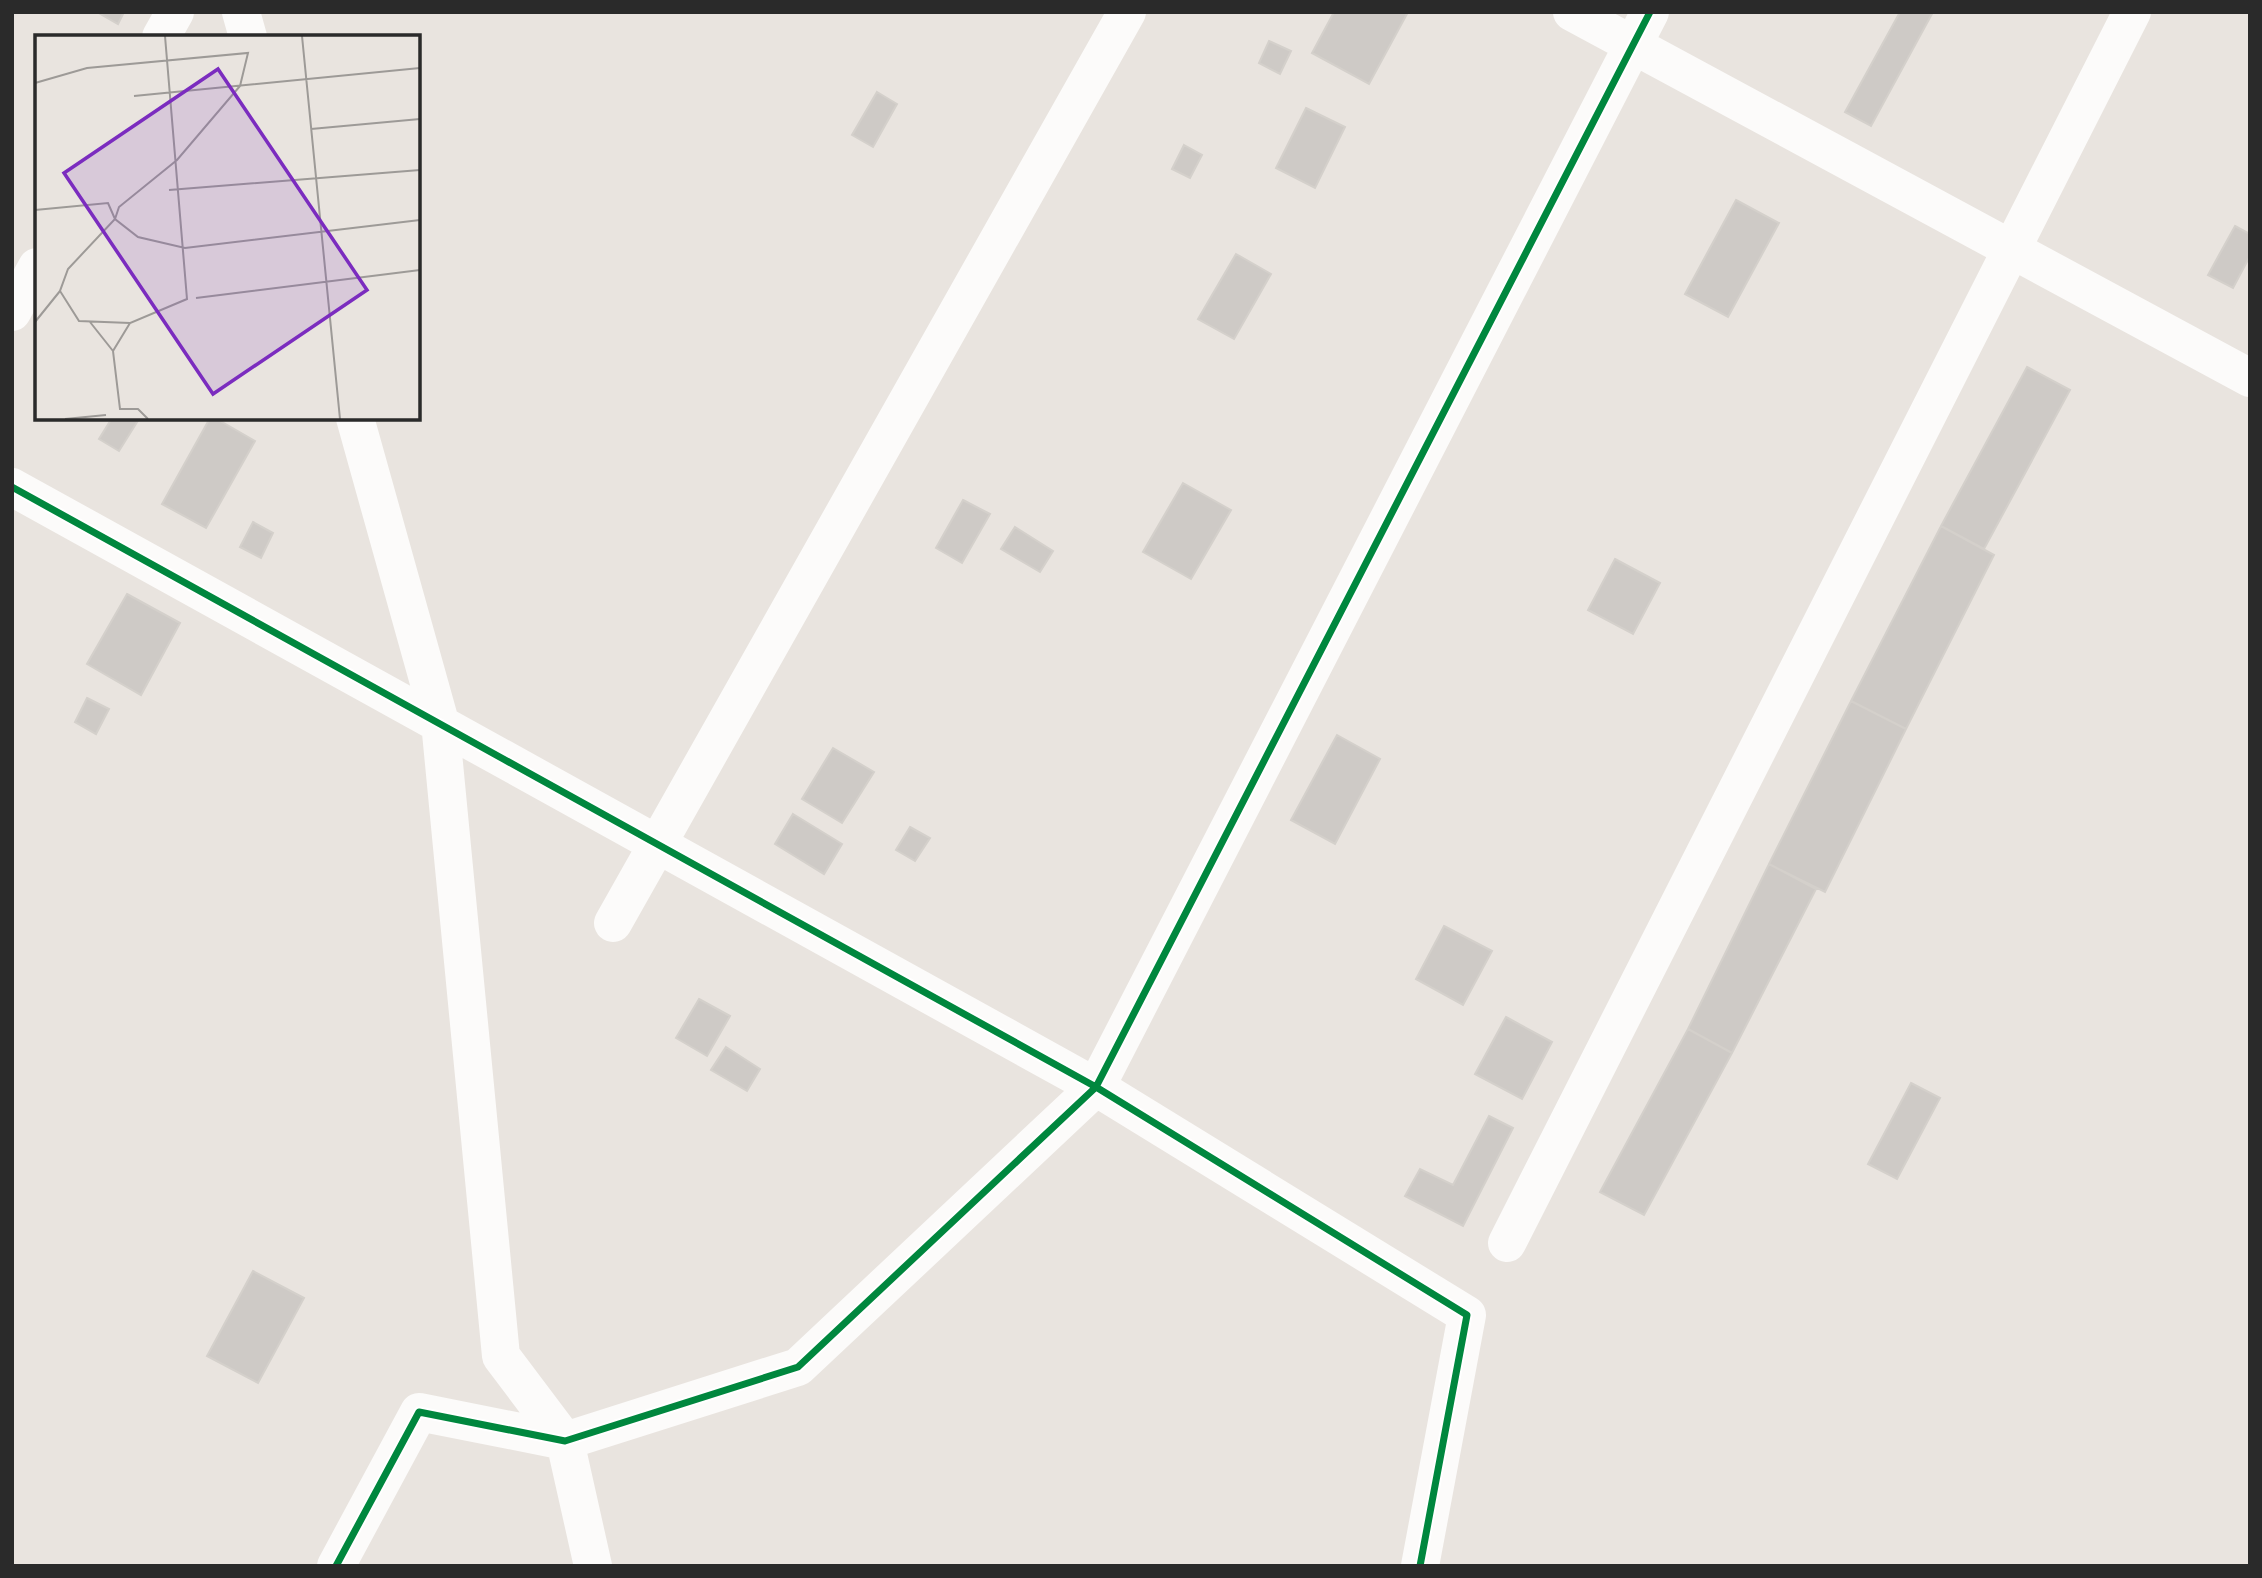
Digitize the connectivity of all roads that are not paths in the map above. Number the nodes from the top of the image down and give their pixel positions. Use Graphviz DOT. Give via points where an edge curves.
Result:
graph roads {
  1 [pos="175,12"];
  2 [pos="241,12"];
  3 [pos="1126,12"];
  4 [pos="1573,12"];
  5 [pos="2132,12"];
  6 [pos="1642,29"];
  7 [pos="162,35"];
  8 [pos="247,35"];
  9 [pos="2012,250"];
  10 [pos="35,271"];
  11 [pos="12,313"];
  12 [pos="2250,378"];
  13 [pos="356,420"];
  14 [pos="12,487"];
  15 [pos="440,722"];
  16 [pos="658,843"];
  17 [pos="613,923"];
  18 [pos="1096,1087"];
  19 [pos="1507,1242"];
  20 [pos="565,1441"];
  21 [pos="336,1566"];
  22 [pos="593,1566"];
  23 [pos="1420,1566"];
  1 -- 7 [label="street"];
  2 -- 8 [label="street"];
  3 -- 16 [label="street"];
  4 -- 6 [label="street"];
  5 -- 9 [label="street"];
  6 -- 9 [label="street"];
  6 -- 18 [label="street"];
  9 -- 12 [label="street"];
  9 -- 19 [label="street"];
  10 -- 11 [label="street"];
  13 -- 15 [label="street"];
  14 -- 15 [label="street"];
  15 -- 16 [label="street"];
  15 -- 20 [label="street" via="501,1356"];
  16 -- 17 [label="street"];
  16 -- 18 [label="street"];
  18 -- 20 [label="street" via="798,1367"];
  18 -- 23 [label="street" via="1467,1315"];
  20 -- 21 [label="street" via="419,1412"];
  20 -- 22 [label="street"];
}
